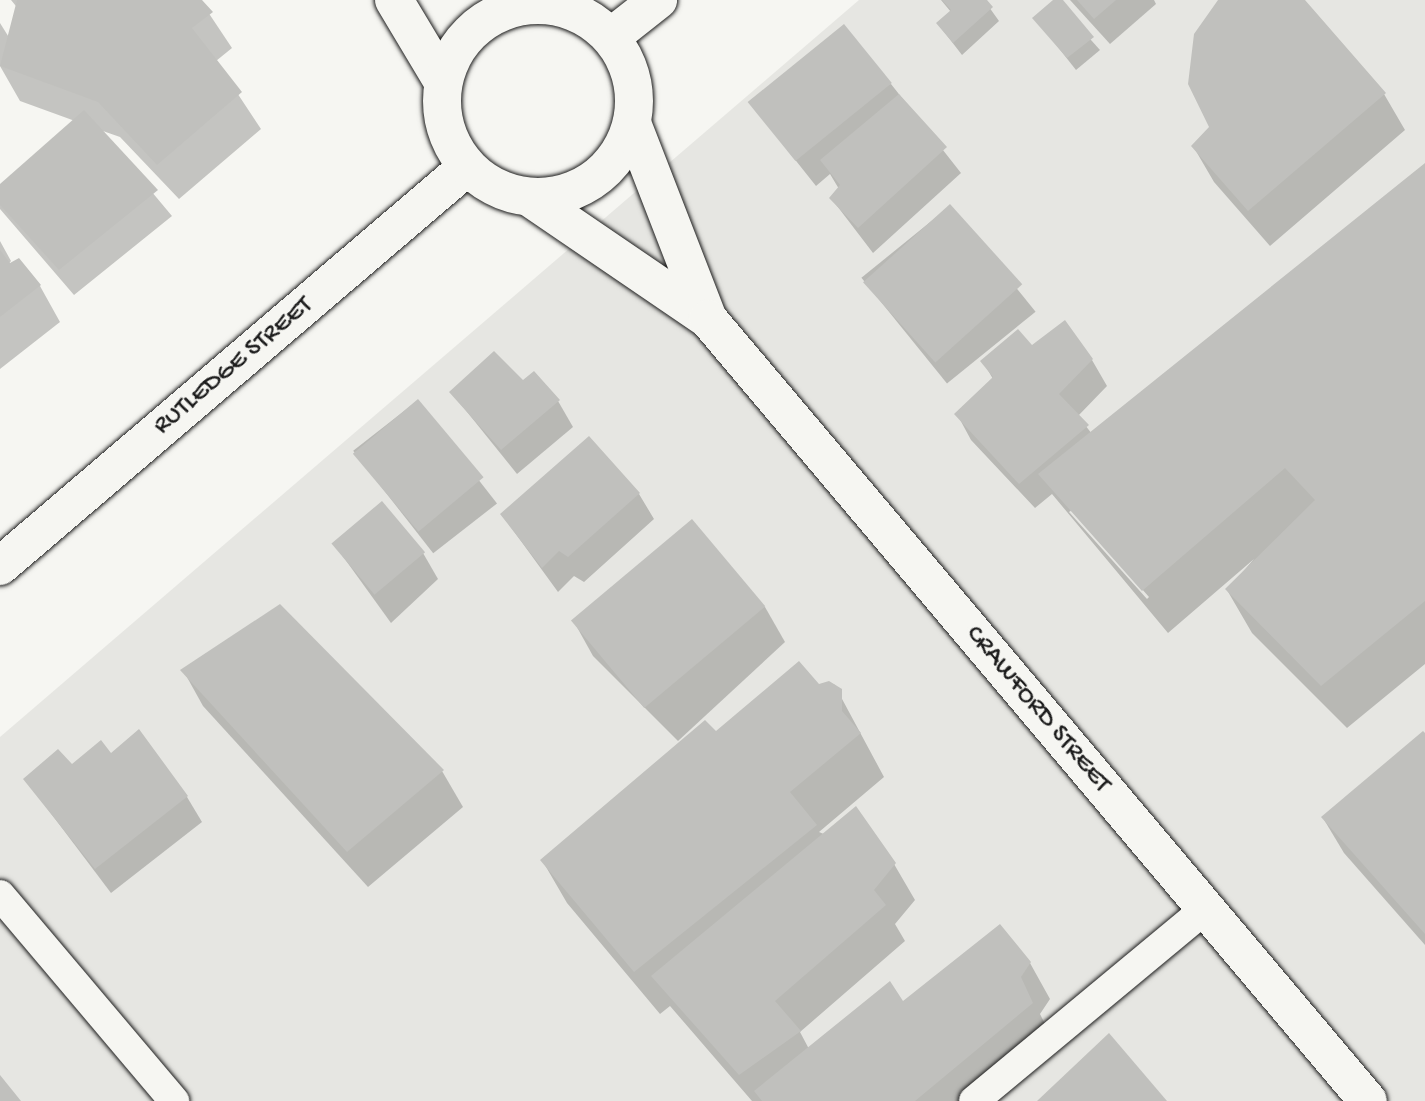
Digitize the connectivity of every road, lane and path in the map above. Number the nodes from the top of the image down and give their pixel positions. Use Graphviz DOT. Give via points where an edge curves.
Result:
graph roads {
  1 [pos="394,0"];
  2 [pos="658,0"];
  3 [pos="507,4"];
  4 [pos="611,37"];
  5 [pos="443,82"];
  6 [pos="632,123"];
  7 [pos="467,167"];
  8 [pos="529,197"];
  9 [pos="708,319"];
  10 [pos="0,566"];
  11 [pos="0,895"];
  12 [pos="1205,909"];
  13 [pos="174,1101"];
  14 [pos="974,1101"];
  15 [pos="1368,1101"];
  1 -- 5 [label="street"];
  2 -- 4 [label="street"];
  3 -- 4 [label="street" via="556,6"];
  3 -- 5 [label="street" via="467,34"];
  4 -- 6 [label="street" via="632,78"];
  5 -- 7 [label="street" via="444,128"];
  6 -- 8 [label="street" via="605,171 557,196"];
  6 -- 9 [label="street, CRAWFORD STREET"];
  7 -- 8 [label="street" via="485,182"];
  7 -- 10 [label="street, RUTLEDGE STREET"];
  8 -- 9 [label="street, CRAWFORD STREET"];
  9 -- 12 [label="street, CRAWFORD STREET"];
  11 -- 13 [label="lane"];
  12 -- 14 [label="lane"];
  12 -- 15 [label="street, CRAWFORD STREET"];
}
